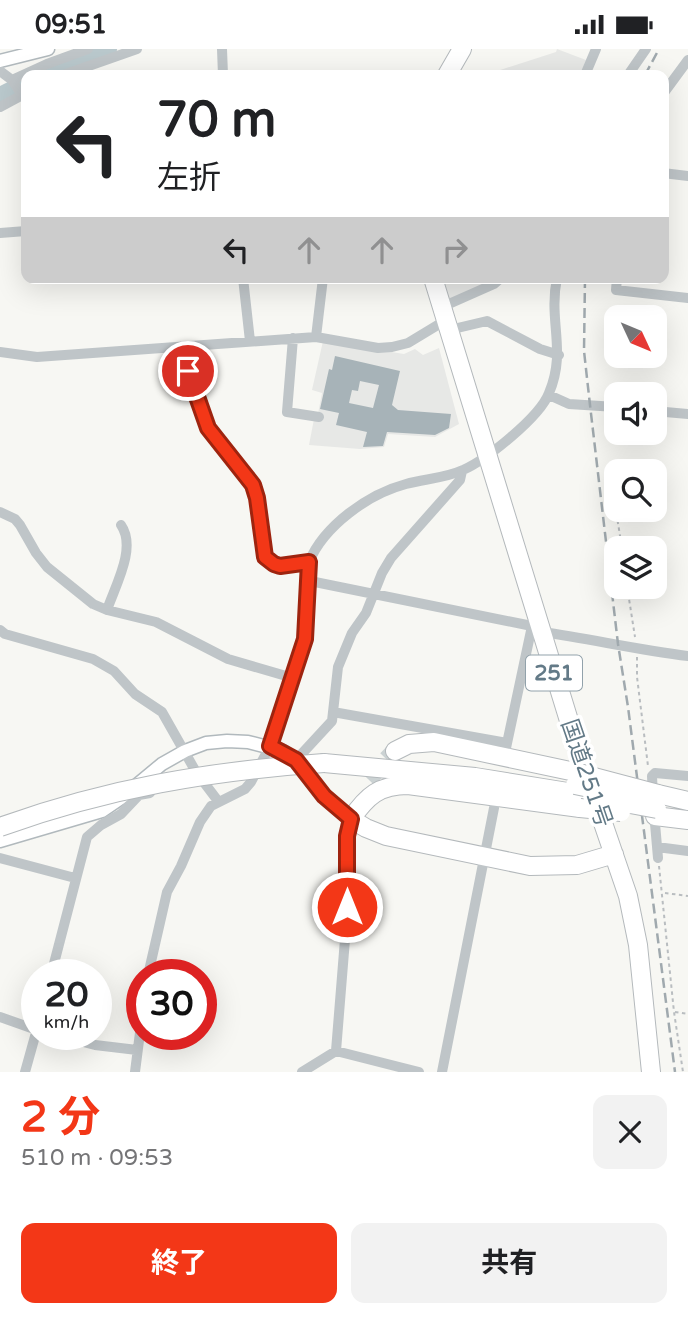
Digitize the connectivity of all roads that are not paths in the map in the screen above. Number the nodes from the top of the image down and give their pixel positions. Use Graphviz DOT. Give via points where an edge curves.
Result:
graph roads {
  1 [pos="48,49"];
  2 [pos="89,49"];
  3 [pos="137,49"];
  4 [pos="222,49"];
  5 [pos="463,49"];
  6 [pos="596,49"];
  7 [pos="646,49"];
  8 [pos="7,56"];
  9 [pos="688,60"];
  10 [pos="40,70"];
  11 [pos="77,70"];
  12 [pos="223,70"];
  13 [pos="450,70"];
  14 [pos="587,70"];
  15 [pos="631,70"];
  16 [pos="0,71"];
  17 [pos="669,86"];
  18 [pos="19,89"];
  19 [pos="0,107"];
  20 [pos="669,174"];
  21 [pos="688,176"];
  22 [pos="21,231"];
  23 [pos="0,233"];
  24 [pos="244,284"];
  25 [pos="322,284"];
  26 [pos="435,284"];
  27 [pos="494,284"];
  28 [pos="556,284"];
  29 [pos="616,284"];
  30 [pos="688,298"];
  31 [pos="446,319"];
  32 [pos="316,337"];
  33 [pos="293,338"];
  34 [pos="250,341"];
  35 [pos="180,347"];
  36 [pos="0,352"];
  37 [pos="559,355"];
  38 [pos="549,395"];
  39 [pos="604,406"];
  40 [pos="667,412"];
  41 [pos="688,414"];
  42 [pos="319,417"];
  43 [pos="487,454"];
  44 [pos="462,471"];
  45 [pos="0,512"];
  46 [pos="121,526"];
  47 [pos="309,562"];
  48 [pos="310,581"];
  49 [pos="373,595"];
  50 [pos="107,610"];
  51 [pos="538,628"];
  52 [pos="0,630"];
  53 [pos="688,656"];
  54 [pos="293,678"];
  55 [pos="333,712"];
  56 [pos="270,746"];
  57 [pos="185,751"];
  58 [pos="296,760"];
  59 [pos="399,761"];
  60 [pos="197,772"];
  61 [pos="688,776"];
  62 [pos="368,779"];
  63 [pos="577,790"];
  64 [pos="218,801"];
  65 [pos="688,804"];
  66 [pos="657,805"];
  67 [pos="494,808"];
  68 [pos="688,817"];
  69 [pos="351,819"];
  70 [pos="0,827"];
  71 [pos="0,841"];
  72 [pos="688,851"];
  73 [pos="614,854"];
  74 [pos="486,857"];
  75 [pos="0,858"];
  76 [pos="75,878"];
  77 [pos="55,959"];
  78 [pos="152,959"];
  79 [pos="0,1017"];
  80 [pos="21,1024"];
  81 [pos="31,1050"];
  82 [pos="137,1050"];
  83 [pos="336,1051"];
  84 [pos="25,1072"];
  85 [pos="135,1072"];
  86 [pos="302,1072"];
  87 [pos="419,1072"];
  88 [pos="442,1072"];
  89 [pos="651,1072"];
  1 -- 8 [label="street"];
  2 -- 10 [label="street"];
  3 -- 11 [label="street"];
  4 -- 12 [label="street"];
  5 -- 13 [label="highway"];
  6 -- 14 [label="street"];
  7 -- 15 [label="street"];
  9 -- 17 [label="street"];
  16 -- 18 [label="street"];
  18 -- 19 [label="street"];
  20 -- 21 [label="street"];
  22 -- 23 [label="street"];
  24 -- 34 [label="street"];
  25 -- 32 [label="street"];
  26 -- 31 [label="highway, 国道251号 / 251"];
  27 -- 31 [label="street"];
  28 -- 37 [label="street" via="553,313"];
  29 -- 30 [label="street" via="616,290"];
  31 -- 32 [label="street" via="408,343 392,347"];
  31 -- 37 [label="street" via="487,321"];
  31 -- 43 [label="highway, 国道251号 / 251"];
  32 -- 33 [label="street"];
  33 -- 34 [label="street"];
  33 -- 42 [label="street" via="287,412"];
  34 -- 35 [label="street"];
  35 -- 36 [label="street" via="37,357"];
  35 -- 47 [label="street" via="208,428 253,485 265,557 280,566"];
  37 -- 38 [label="street"];
  38 -- 39 [label="street" via="569,404"];
  38 -- 43 [label="street" via="528,421"];
  40 -- 41 [label="street"];
  43 -- 44 [label="street"];
  43 -- 51 [label="highway, 国道251号 / 251"];
  44 -- 47 [label="street" via="402,485 361,505 327,535"];
  44 -- 49 [label="street" via="460,480 391,558"];
  45 -- 50 [label="street" via="15,519 47,567"];
  46 -- 50 [label="street" via="128,542"];
  47 -- 48 [label="street"];
  48 -- 49 [label="street"];
  48 -- 54 [label="street" via="305,639"];
  49 -- 51 [label="street"];
  49 -- 55 [label="street" via="338,667"];
  50 -- 54 [label="street" via="156,622 228,659"];
  51 -- 53 [label="street"];
  51 -- 55 [label="street" via="507,746"];
  51 -- 73 [label="highway, 国道251号 / 251"];
  52 -- 57 [label="street" via="93,659 114,671 135,694 162,712"];
  54 -- 56 [label="street"];
  55 -- 58 [label="street" via="331,721"];
  56 -- 57 [label="street" via="227,741"];
  56 -- 58 [label="street"];
  56 -- 64 [label="street" via="245,789"];
  57 -- 60 [label="street"];
  57 -- 71 [label="street" via="102,811"];
  58 -- 69 [label="street" via="324,796"];
  59 -- 63 [label="highway"];
  59 -- 63 [label="highway" via="409,744 435,742"];
  59 -- 70 [label="highway, bridge" via="211,773 90,799"];
  60 -- 64 [label="street"];
  60 -- 76 [label="street" via="178,787 139,795 121,814 94,830 85,842"];
  61 -- 72 [label="street" via="653,774 658,853"];
  62 -- 69 [label="highway" via="354,802"];
  63 -- 66 [label="highway, bridge"];
  63 -- 66 [label="highway, bridge"];
  63 -- 69 [label="highway" via="393,785 371,794"];
  64 -- 78 [label="street" via="205,813 167,892"];
  65 -- 66 [label="highway"];
  66 -- 68 [label="highway"];
  67 -- 74 [label="street"];
  69 -- 74 [label="highway" via="386,836"];
  69 -- 83 [label="street"];
  73 -- 74 [label="highway" via="553,867"];
  73 -- 89 [label="highway, 国道251号 / 251" via="638,945"];
  74 -- 88 [label="street"];
  75 -- 76 [label="street"];
  76 -- 77 [label="street"];
  79 -- 80 [label="street"];
  81 -- 84 [label="street"];
  82 -- 85 [label="street"];
  83 -- 86 [label="street"];
  83 -- 87 [label="street"];
}
